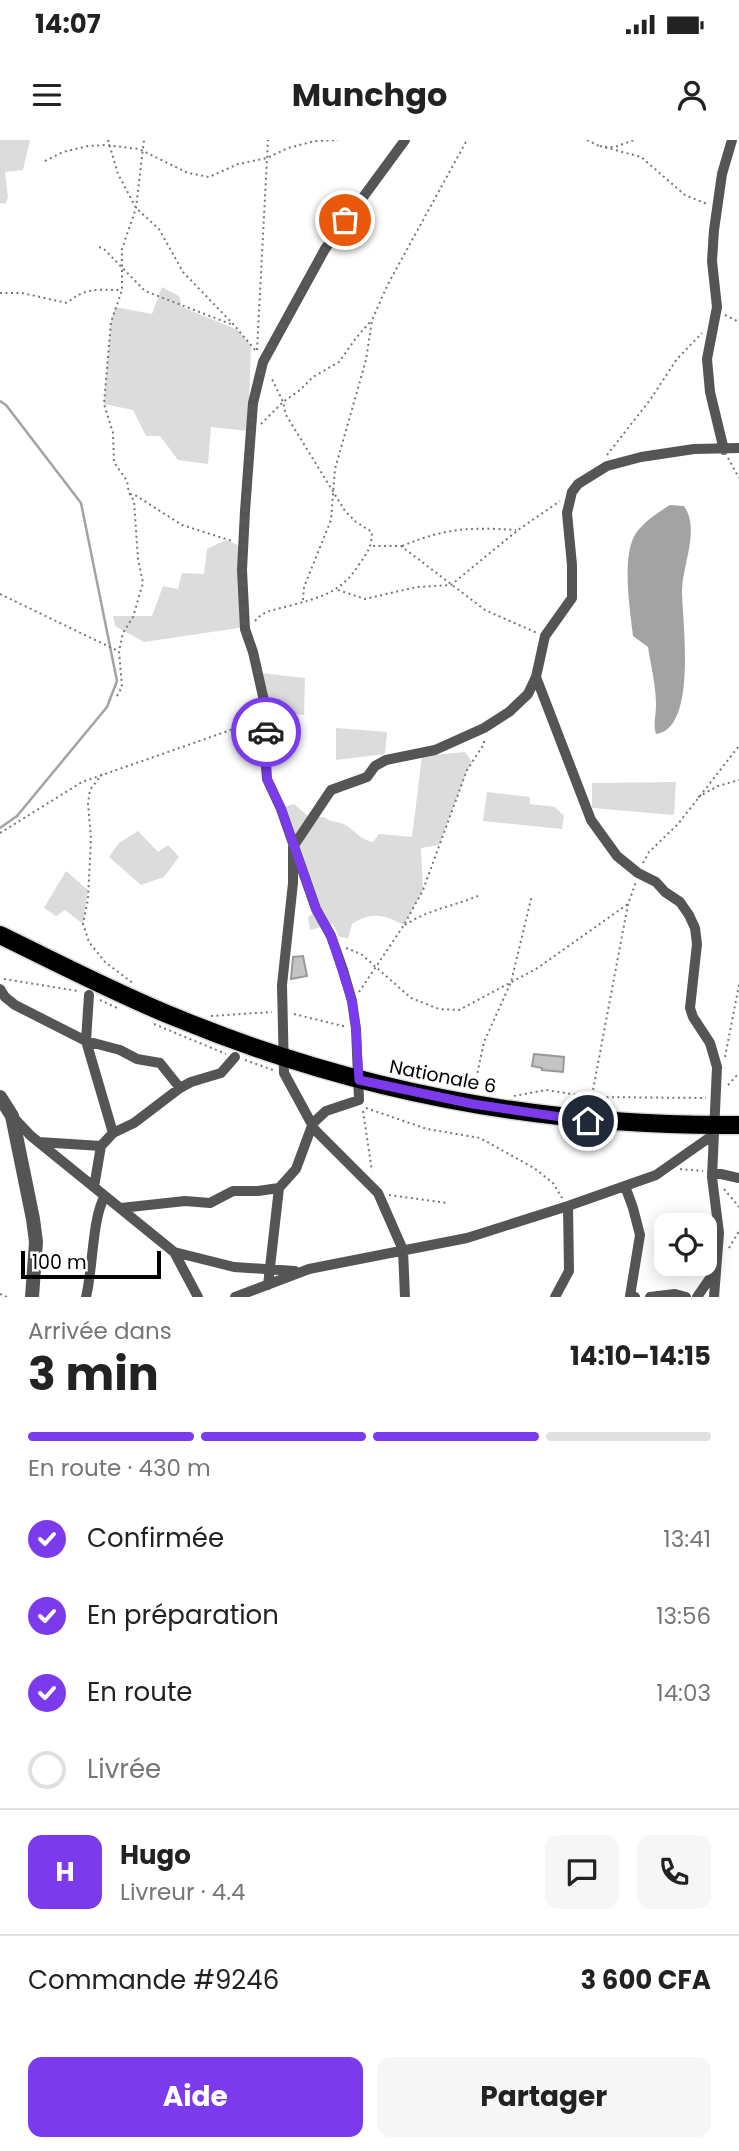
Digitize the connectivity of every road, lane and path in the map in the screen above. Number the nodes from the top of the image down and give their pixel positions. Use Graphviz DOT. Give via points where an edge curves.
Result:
graph roads {
  1 [pos="108,140"];
  2 [pos="144,140"];
  3 [pos="268,140"];
  4 [pos="338,140"];
  5 [pos="405,140"];
  6 [pos="467,140"];
  7 [pos="587,140"];
  8 [pos="634,140"];
  9 [pos="732,140"];
  10 [pos="110,145"];
  11 [pos="600,146"];
  12 [pos="143,151"];
  13 [pos="267,158"];
  14 [pos="45,161"];
  15 [pos="136,208"];
  16 [pos="717,211"];
  17 [pos="99,247"];
  18 [pos="123,268"];
  19 [pos="121,290"];
  20 [pos="0,293"];
  21 [pos="717,307"];
  22 [pos="372,320"];
  23 [pos="739,322"];
  24 [pos="234,325"];
  25 [pos="713,326"];
  26 [pos="260,357"];
  27 [pos="283,402"];
  28 [pos="250,435"];
  29 [pos="739,448"];
  30 [pos="724,450"];
  31 [pos="604,458"];
  32 [pos="739,478"];
  33 [pos="332,491"];
  34 [pos="572,492"];
  35 [pos="129,494"];
  36 [pos="518,530"];
  37 [pos="243,545"];
  38 [pos="372,546"];
  39 [pos="401,546"];
  40 [pos="451,585"];
  41 [pos="337,590"];
  42 [pos="0,594"];
  43 [pos="303,601"];
  44 [pos="245,631"];
  45 [pos="545,636"];
  46 [pos="119,651"];
  47 [pos="536,677"];
  48 [pos="117,696"];
  49 [pos="267,714"];
  50 [pos="484,728"];
  51 [pos="739,746"];
  52 [pos="102,774"];
  53 [pos="739,781"];
  54 [pos="697,798"];
  55 [pos="0,833"];
  56 [pos="293,847"];
  57 [pos="639,873"];
  58 [pos="532,895"];
  59 [pos="478,896"];
  60 [pos="628,904"];
  61 [pos="404,925"];
  62 [pos="0,934"];
  63 [pos="331,936"];
  64 [pos="376,969"];
  65 [pos="0,978"];
  66 [pos="511,982"];
  67 [pos="739,985"];
  68 [pos="137,986"];
  69 [pos="0,989"];
  70 [pos="89,995"];
  71 [pos="352,1001"];
  72 [pos="282,1011"];
  73 [pos="126,1012"];
  74 [pos="203,1014"];
  75 [pos="152,1023"];
  76 [pos="356,1029"];
  77 [pos="86,1041"];
  78 [pos="235,1057"];
  79 [pos="724,1061"];
  80 [pos="284,1065"];
  81 [pos="739,1073"];
  82 [pos="359,1080"];
  83 [pos="180,1088"];
  84 [pos="516,1096"];
  85 [pos="717,1096"];
  86 [pos="0,1097"];
  87 [pos="591,1097"];
  88 [pos="473,1104"];
  89 [pos="12,1116"];
  90 [pos="588,1121"];
  91 [pos="313,1123"];
  92 [pos="739,1125"];
  93 [pos="713,1130"];
  94 [pos="113,1133"];
  95 [pos="39,1142"];
  96 [pos="102,1146"];
  97 [pos="667,1168"];
  98 [pos="372,1172"];
  99 [pos="712,1172"];
  100 [pos="739,1178"];
  101 [pos="625,1186"];
  102 [pos="94,1187"];
  103 [pos="279,1188"];
  104 [pos="378,1193"];
  105 [pos="106,1196"];
  106 [pos="447,1203"];
  107 [pos="568,1206"];
  108 [pos="739,1207"];
  109 [pos="121,1208"];
  110 [pos="717,1213"];
  111 [pos="717,1216"];
  112 [pos="403,1250"];
  113 [pos="174,1252"];
  114 [pos="717,1257"];
  115 [pos="270,1271"];
  116 [pos="304,1271"];
  117 [pos="711,1276"];
  118 [pos="716,1276"];
  119 [pos="268,1285"];
  120 [pos="0,1294"];
  121 [pos="7,1297"];
  122 [pos="32,1297"];
  123 [pos="86,1297"];
  124 [pos="198,1297"];
  125 [pos="235,1297"];
  126 [pos="405,1297"];
  127 [pos="555,1297"];
  128 [pos="635,1297"];
  129 [pos="650,1297"];
  130 [pos="685,1297"];
  131 [pos="697,1297"];
  132 [pos="715,1297"];
  1 -- 10 [label="path"];
  2 -- 12 [label="path"];
  3 -- 13 [label="path"];
  4 -- 13 [label="path" via="315,141"];
  5 -- 26 [label="street" via="325,249"];
  6 -- 22 [label="path"];
  7 -- 11 [label="path"];
  8 -- 11 [label="path" via="615,147"];
  9 -- 16 [label="street"];
  10 -- 12 [label="path"];
  10 -- 14 [label="path" via="63,152"];
  10 -- 15 [label="path" via="118,174"];
  11 -- 16 [label="path" via="641,157 685,195"];
  12 -- 13 [label="path" via="188,173 209,177"];
  12 -- 15 [label="path"];
  13 -- 26 [label="path"];
  15 -- 18 [label="path" via="122,249"];
  15 -- 24 [label="path" via="159,229 183,272"];
  16 -- 21 [label="street" via="712,261"];
  17 -- 18 [label="path"];
  18 -- 19 [label="path"];
  18 -- 24 [label="path" via="145,291"];
  19 -- 20 [label="path" via="87,290 67,303"];
  19 -- 35 [label="path" via="111,322 104,404 113,433 114,462 127,481"];
  21 -- 23 [label="path"];
  21 -- 25 [label="street"];
  22 -- 27 [label="path" via="339,362"];
  22 -- 33 [label="path"];
  24 -- 26 [label="path"];
  25 -- 30 [label="street" via="708,371"];
  25 -- 31 [label="path" via="677,359"];
  26 -- 27 [label="path"];
  26 -- 28 [label="street"];
  27 -- 28 [label="path"];
  27 -- 33 [label="path" via="286,415"];
  28 -- 37 [label="street"];
  29 -- 30 [label="street"];
  30 -- 32 [label="path"];
  30 -- 34 [label="street" via="681,450 617,463"];
  33 -- 38 [label="path" via="345,511 372,532"];
  33 -- 43 [label="path" via="331,520 304,587"];
  34 -- 36 [label="path"];
  34 -- 45 [label="street" via="567,513 572,598"];
  35 -- 37 [label="path" via="182,525"];
  35 -- 46 [label="path" via="134,501 143,583"];
  36 -- 39 [label="path" via="462,527"];
  36 -- 40 [label="path"];
  37 -- 44 [label="street"];
  38 -- 39 [label="path"];
  38 -- 41 [label="path"];
  39 -- 40 [label="path"];
  40 -- 41 [label="path" via="365,599"];
  40 -- 45 [label="path" via="485,610"];
  41 -- 43 [label="path"];
  42 -- 46 [label="path"];
  43 -- 44 [label="path" via="261,613"];
  44 -- 49 [label="street"];
  45 -- 47 [label="street"];
  46 -- 48 [label="path" via="122,674"];
  47 -- 50 [label="street" via="519,703"];
  47 -- 57 [label="street" via="591,820 617,856"];
  49 -- 52 [label="path"];
  49 -- 56 [label="street" via="267,779"];
  50 -- 56 [label="street" via="435,750 386,760 367,778 331,790"];
  50 -- 61 [label="path" via="484,744 467,771 423,890"];
  51 -- 54 [label="path"];
  52 -- 55 [label="path" via="70,788"];
  52 -- 68 [label="path" via="90,790 88,803 91,839 83,925 89,942 105,962"];
  53 -- 54 [label="path"];
  54 -- 57 [label="path" via="649,852"];
  56 -- 63 [label="street"];
  56 -- 72 [label="street"];
  57 -- 60 [label="path"];
  57 -- 85 [label="street" via="680,902 695,928 690,1008 716,1056"];
  58 -- 66 [label="path"];
  59 -- 61 [label="path"];
  60 -- 66 [label="path"];
  60 -- 87 [label="path"];
  61 -- 64 [label="path"];
  62 -- 80 [label="main road, Nationale 6"];
  63 -- 64 [label="path"];
  63 -- 71 [label="street"];
  64 -- 66 [label="path" via="411,998 439,1009 459,1010"];
  64 -- 71 [label="path"];
  65 -- 70 [label="path"];
  66 -- 88 [label="path" via="484,1042"];
  67 -- 79 [label="path"];
  69 -- 77 [label="street" via="15,1005"];
  70 -- 73 [label="path"];
  70 -- 77 [label="street"];
  71 -- 76 [label="street"];
  72 -- 74 [label="path"];
  72 -- 76 [label="path"];
  72 -- 80 [label="street"];
  75 -- 78 [label="path"];
  76 -- 82 [label="street"];
  77 -- 83 [label="street" via="160,1063"];
  77 -- 94 [label="street"];
  78 -- 80 [label="path"];
  78 -- 83 [label="street" via="221,1073"];
  80 -- 82 [label="main road, Nationale 6"];
  80 -- 91 [label="street"];
  81 -- 85 [label="path"];
  82 -- 88 [label="main road, Nationale 6"];
  82 -- 91 [label="street" via="359,1100 326,1111"];
  83 -- 94 [label="street"];
  84 -- 87 [label="path" via="546,1090"];
  85 -- 87 [label="path" via="700,1100"];
  85 -- 93 [label="street"];
  86 -- 89 [label="street"];
  87 -- 90 [label="path"];
  88 -- 90 [label="main road, Nationale 6"];
  89 -- 95 [label="street"];
  89 -- 122 [label="street" via="34,1231"];
  90 -- 93 [label="main road, Nationale 6"];
  91 -- 103 [label="street" via="296,1169"];
  91 -- 104 [label="street" via="325,1142"];
  92 -- 93 [label="main road, Nationale 6"];
  93 -- 97 [label="street"];
  93 -- 99 [label="street"];
  94 -- 96 [label="street"];
  95 -- 96 [label="street"];
  95 -- 102 [label="street"];
  96 -- 102 [label="street"];
  97 -- 99 [label="path"];
  97 -- 101 [label="street"];
  98 -- 107 [label="path" via="362,1107 427,1129 480,1138 534,1168 553,1183"];
  99 -- 100 [label="street"];
  99 -- 108 [label="path"];
  99 -- 110 [label="street"];
  101 -- 107 [label="street"];
  101 -- 128 [label="street" via="639,1235 630,1296"];
  102 -- 105 [label="street"];
  103 -- 109 [label="street" via="233,1191 210,1203"];
  103 -- 115 [label="street"];
  104 -- 106 [label="path"];
  104 -- 112 [label="street"];
  105 -- 109 [label="street"];
  105 -- 123 [label="street" via="100,1207"];
  107 -- 112 [label="street" via="486,1233"];
  107 -- 127 [label="street" via="569,1271"];
  109 -- 113 [label="street"];
  111 -- 114 [label="street"];
  112 -- 116 [label="street"];
  112 -- 126 [label="street"];
  113 -- 115 [label="street"];
  113 -- 124 [label="street"];
  115 -- 116 [label="street"];
  115 -- 119 [label="street"];
  116 -- 119 [label="street"];
  117 -- 131 [label="street"];
  118 -- 132 [label="street"];
  119 -- 125 [label="street"];
  120 -- 121 [label="path"];
  129 -- 130 [label="street"];
}
